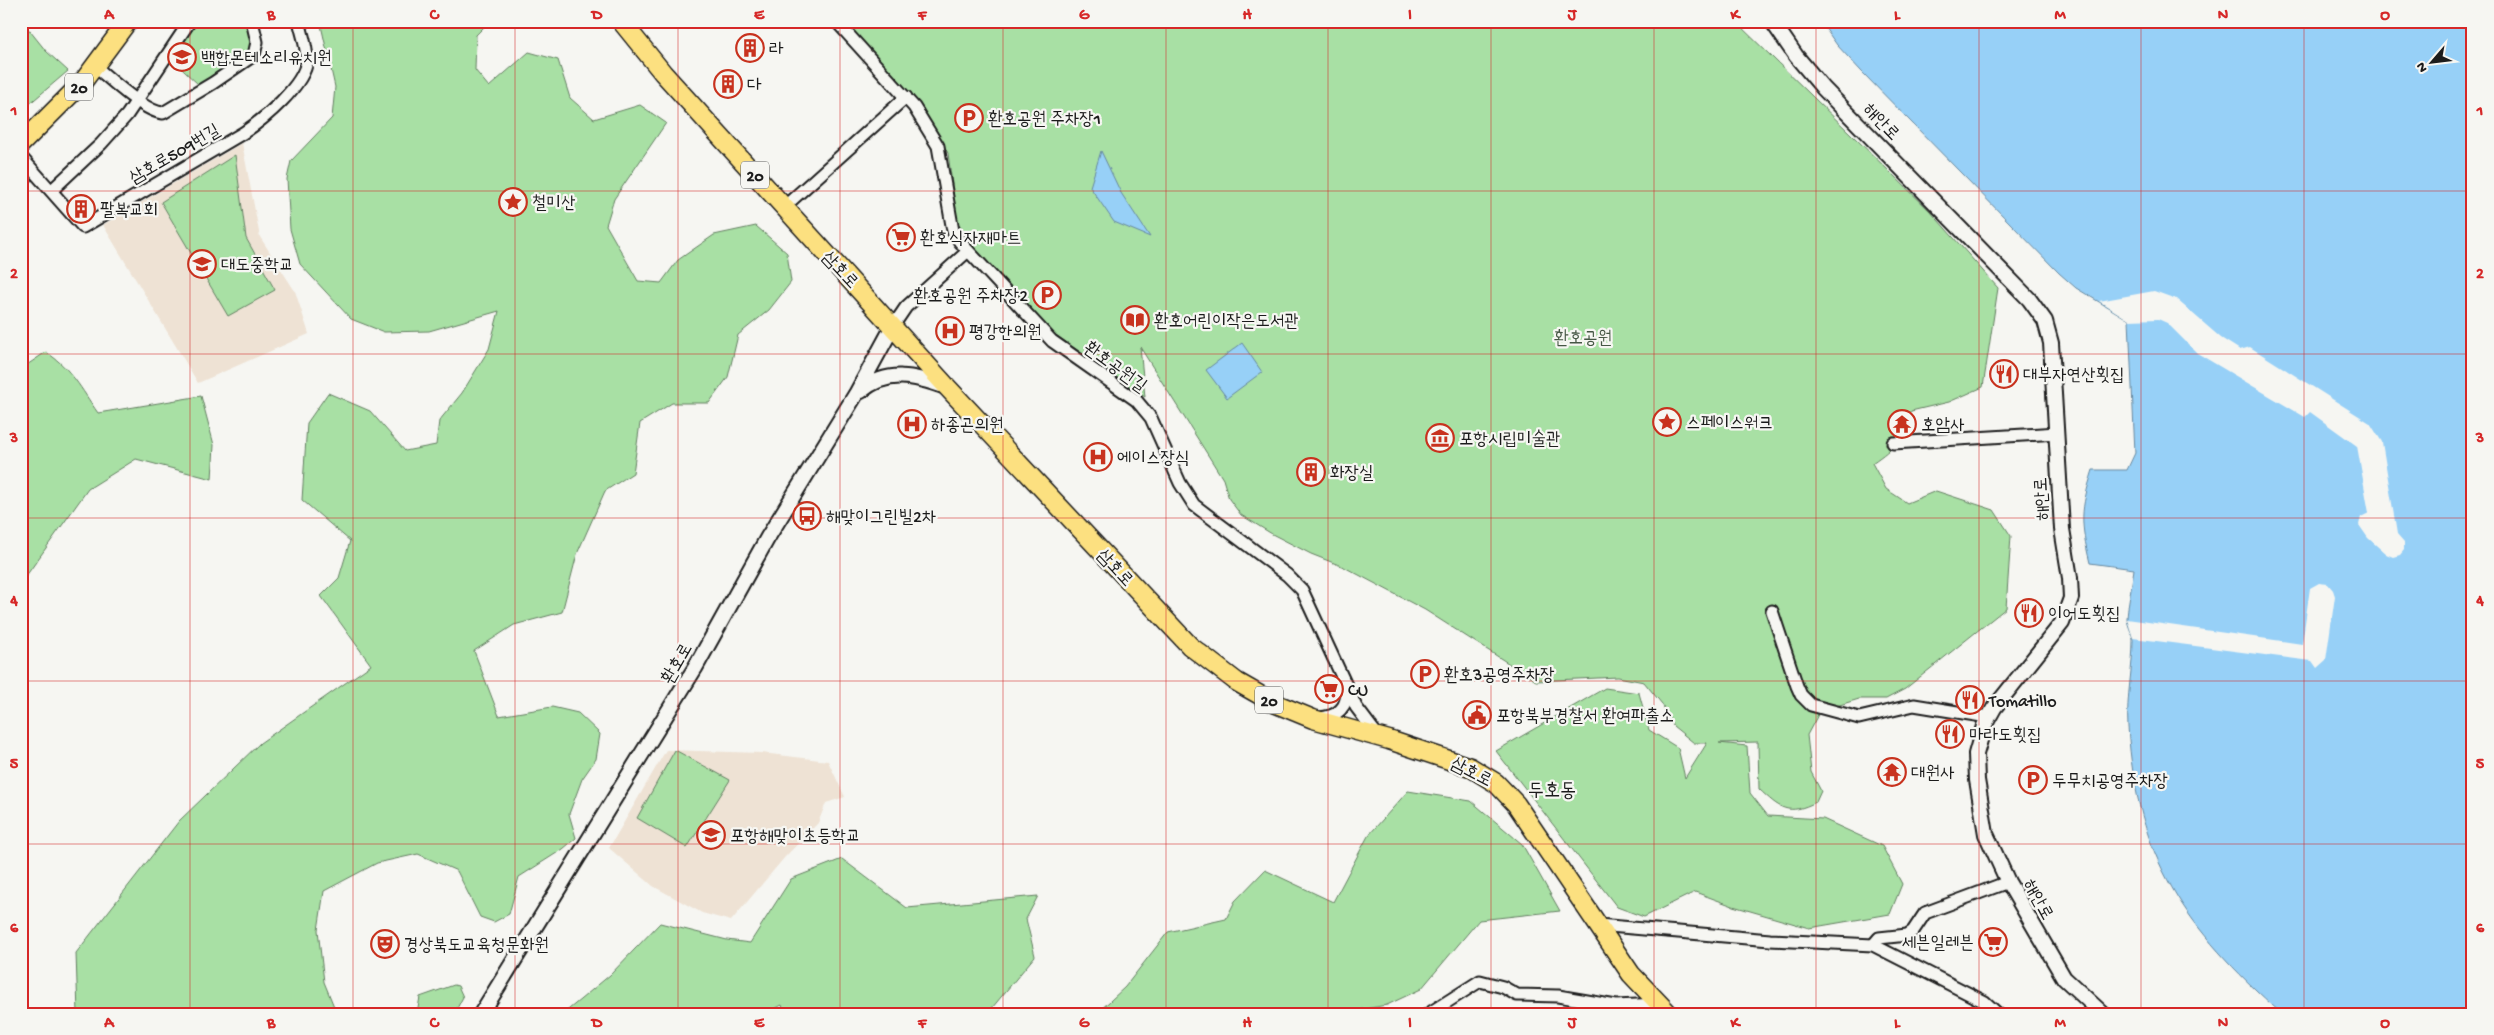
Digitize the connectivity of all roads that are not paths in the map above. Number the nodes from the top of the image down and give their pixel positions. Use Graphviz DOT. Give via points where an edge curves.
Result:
graph roads {
  1 [pos="128,21"];
  2 [pos="190,21"];
  3 [pos="252,21"];
  4 [pos="299,21"];
  5 [pos="621,21"];
  6 [pos="836,21"];
  7 [pos="1772,21"];
  8 [pos="96,67"];
  9 [pos="906,97"];
  10 [pos="138,100"];
  11 [pos="21,144"];
  12 [pos="21,158"];
  13 [pos="52,190"];
  14 [pos="784,207"];
  15 [pos="968,251"];
  16 [pos="893,326"];
  17 [pos="948,388"];
  18 [pos="856,394"];
  19 [pos="2057,434"];
  20 [pos="1893,443"];
  21 [pos="1772,611"];
  22 [pos="1346,687"];
  23 [pos="1988,716"];
  24 [pos="1313,718"];
  25 [pos="1379,738"];
  26 [pos="2008,882"];
  27 [pos="1598,925"];
  28 [pos="1872,945"];
  29 [pos="1663,1009"];
  30 [pos="2101,1013"];
  31 [pos="482,1014"];
  32 [pos="1428,1014"];
  33 [pos="1998,1014"];
  1 -- 8 [label="main road, 20"];
  2 -- 10 [label="street"];
  3 -- 10 [label="street" via="256,49 250,59 168,111 158,113"];
  4 -- 13 [label="street, 삼호로509번길" via="307,58 303,73 289,92 248,130 83,226"];
  5 -- 14 [label="main road, 삼호로 / 20" via="663,73"];
  6 -- 9 [label="street, 환호공원길"];
  7 -- 19 [label="street, 해안로" via="1790,49 1823,88 2037,307 2051,343"];
  8 -- 10 [label="street"];
  8 -- 11 [label="main road, 20"];
  9 -- 14 [label="street"];
  9 -- 15 [label="street, 환호공원길" via="938,146 953,231"];
  10 -- 13 [label="street" via="101,144"];
  12 -- 13 [label="street, 삼호로509번길"];
  14 -- 16 [label="main road, 삼호로 / 20"];
  15 -- 16 [label="street" via="906,308"];
  15 -- 22 [label="street, 환호공원길" via="1052,341 1147,411 1180,483 1194,505 1296,583 1307,599"];
  16 -- 17 [label="main road, 삼호로 / 20"];
  16 -- 18 [label="street, 환호로"];
  17 -- 18 [label="street" via="900,375 878,379"];
  17 -- 24 [label="main road, 삼호로 / 20" via="1190,646 1243,686 1274,703"];
  18 -- 31 [label="street, 환호로" via="768,537 690,677"];
  19 -- 20 [label="street"];
  19 -- 23 [label="street, 해안로" via="2062,529 2071,598 2062,622"];
  21 -- 23 [label="street" via="1797,686 1811,705 1860,718 1918,705"];
  22 -- 24 [label="street" via="1347,698 1341,710 1328,717"];
  22 -- 25 [label="street, 환호공원길" via="1363,719"];
  23 -- 26 [label="street, 해안로" via="1976,754 1980,802 1986,834"];
  24 -- 25 [label="main road, 삼호로 / 20"];
  25 -- 27 [label="main road, 삼호로 / 20" via="1455,761 1496,783 1516,804"];
  26 -- 28 [label="street" via="1925,913 1907,935 1879,938"];
  26 -- 30 [label="street, 해안로" via="2064,978"];
  27 -- 28 [label="street" via="1779,941"];
  27 -- 29 [label="main road, 삼호로 / 20" via="1630,974"];
  28 -- 33 [label="street" via="1986,1002"];
  29 -- 32 [label="street" via="1517,994 1480,982"];
}
